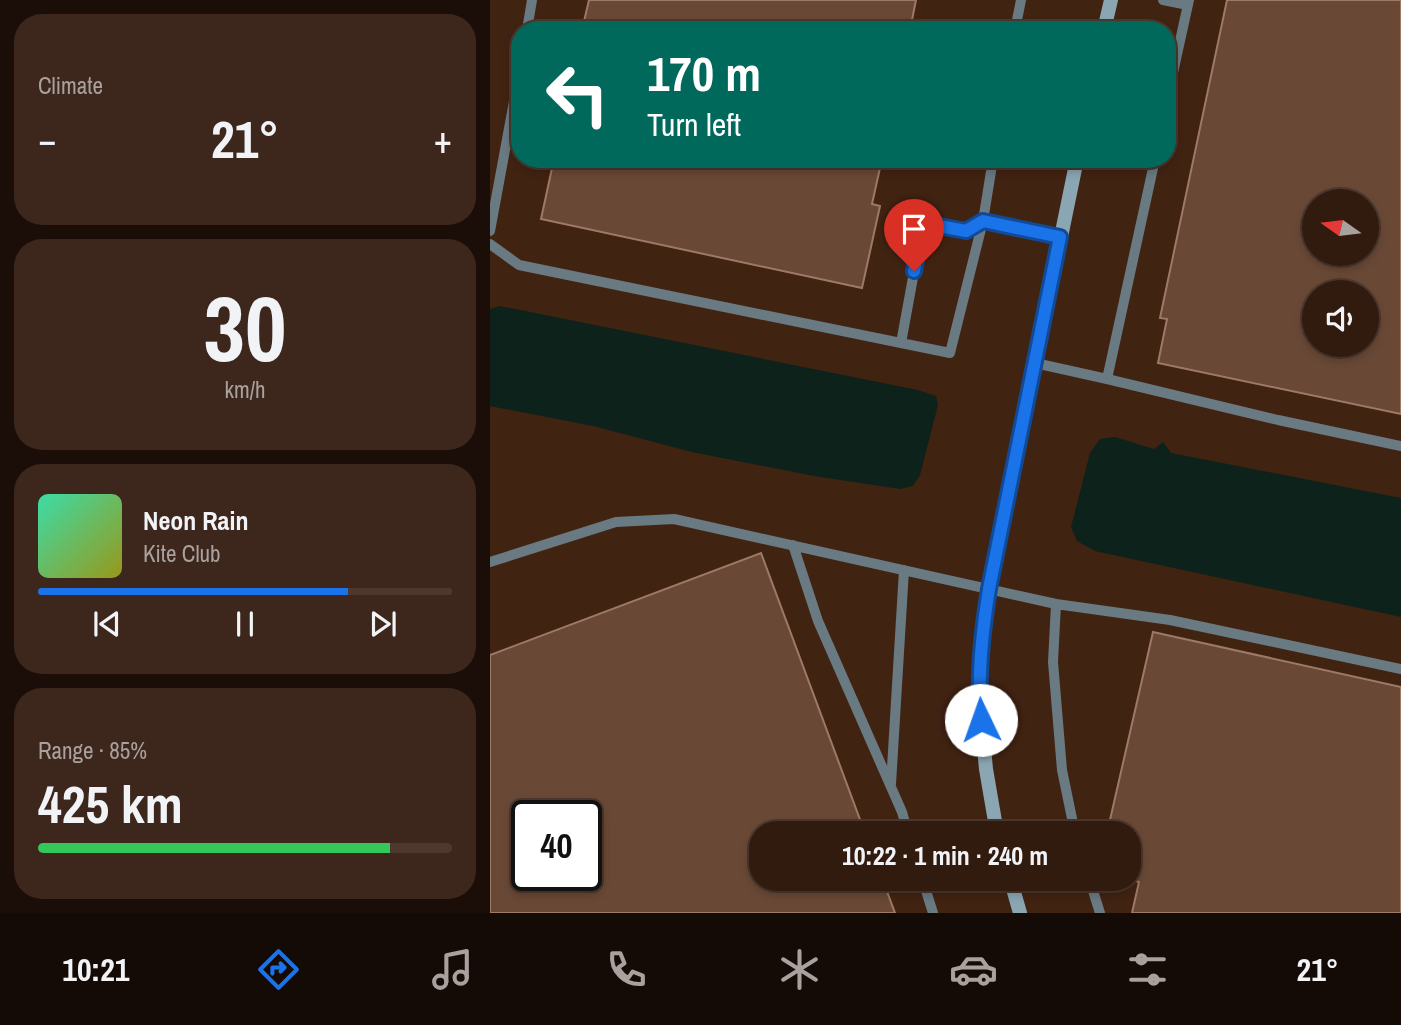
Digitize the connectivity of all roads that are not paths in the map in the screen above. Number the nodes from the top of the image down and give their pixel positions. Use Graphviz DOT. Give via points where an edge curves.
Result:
graph roads {
  1 [pos="532,0"];
  2 [pos="1021,0"];
  3 [pos="1111,0"];
  4 [pos="1163,0"];
  5 [pos="1188,2"];
  6 [pos="528,21"];
  7 [pos="1017,21"];
  8 [pos="1106,21"];
  9 [pos="1176,58"];
  10 [pos="511,118"];
  11 [pos="992,168"];
  12 [pos="1075,168"];
  13 [pos="1152,168"];
  14 [pos="983,221"];
  15 [pos="490,231"];
  16 [pos="1060,237"];
  17 [pos="490,244"];
  18 [pos="901,343"];
  19 [pos="1035,363"];
  20 [pos="1107,379"];
  21 [pos="1401,446"];
  22 [pos="793,545"];
  23 [pos="490,562"];
  24 [pos="904,570"];
  25 [pos="989,589"];
  26 [pos="1056,604"];
  27 [pos="1401,670"];
  28 [pos="891,787"];
  29 [pos="905,821"];
  30 [pos="995,821"];
  31 [pos="1073,821"];
  32 [pos="926,891"];
  33 [pos="1014,891"];
  34 [pos="1093,891"];
  35 [pos="933,913"];
  36 [pos="1020,913"];
  37 [pos="1100,913"];
  1 -- 6 [label="lane"];
  2 -- 7 [label="lane"];
  3 -- 8 [label="street"];
  4 -- 5 [label="lane"];
  5 -- 9 [label="lane"];
  10 -- 15 [label="lane"];
  11 -- 14 [label="lane"];
  12 -- 16 [label="street"];
  13 -- 20 [label="lane"];
  14 -- 16 [label="lane"];
  14 -- 18 [label="lane" via="966,231 923,223"];
  14 -- 18 [label="lane" via="950,353"];
  16 -- 19 [label="street"];
  17 -- 18 [label="lane" via="519,265"];
  19 -- 20 [label="lane"];
  19 -- 25 [label="street"];
  20 -- 21 [label="lane"];
  22 -- 23 [label="lane" via="674,519 616,522"];
  22 -- 24 [label="lane"];
  22 -- 28 [label="lane" via="818,621"];
  24 -- 25 [label="lane"];
  24 -- 28 [label="lane"];
  25 -- 26 [label="lane"];
  25 -- 30 [label="street" via="979,695"];
  26 -- 27 [label="lane" via="1170,620"];
  26 -- 31 [label="lane" via="1053,662 1062,770"];
  28 -- 29 [label="lane"];
  32 -- 35 [label="lane"];
  33 -- 36 [label="street"];
  34 -- 37 [label="lane"];
}
